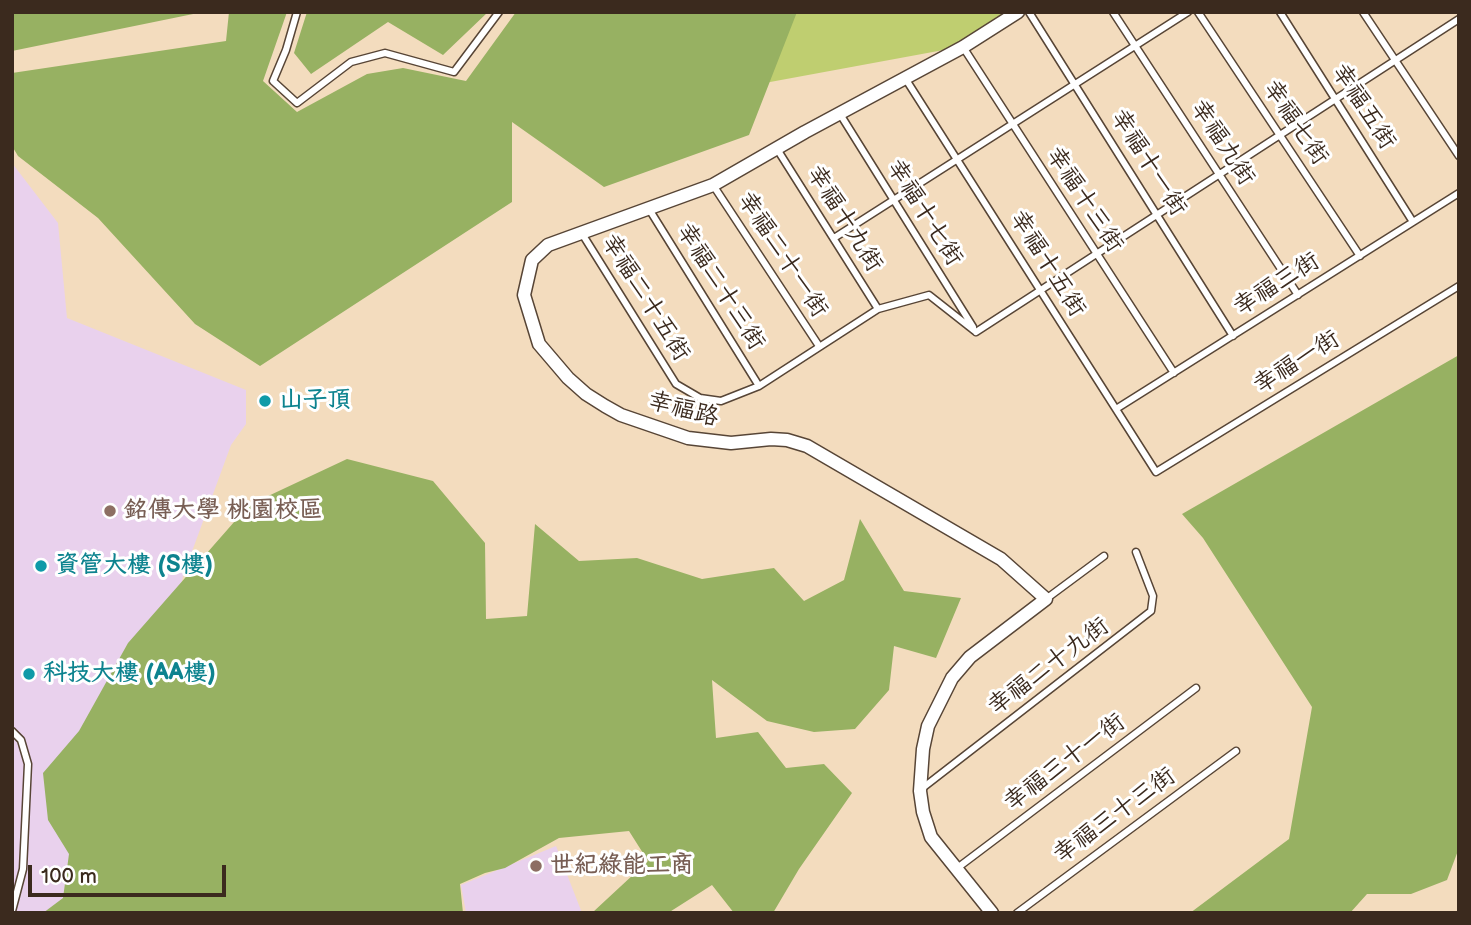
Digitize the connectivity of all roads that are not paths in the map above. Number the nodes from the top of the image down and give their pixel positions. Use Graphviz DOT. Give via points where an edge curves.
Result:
graph roads {
  1 [pos="297,12"];
  2 [pos="499,12"];
  3 [pos="1017,12"];
  4 [pos="1029,12"];
  5 [pos="1113,12"];
  6 [pos="1188,12"];
  7 [pos="1198,12"];
  8 [pos="1280,12"];
  9 [pos="1363,12"];
  10 [pos="1459,19"];
  11 [pos="1135,46"];
  12 [pos="963,47"];
  13 [pos="1395,61"];
  14 [pos="905,78"];
  15 [pos="1076,84"];
  16 [pos="1335,99"];
  17 [pos="840,114"];
  18 [pos="1012,125"];
  19 [pos="1280,136"];
  20 [pos="778,149"];
  21 [pos="1459,156"];
  22 [pos="958,159"];
  23 [pos="1219,174"];
  24 [pos="713,185"];
  25 [pos="1459,193"];
  26 [pos="894,200"];
  27 [pos="648,209"];
  28 [pos="1157,215"];
  29 [pos="1413,222"];
  30 [pos="582,232"];
  31 [pos="834,238"];
  32 [pos="1097,254"];
  33 [pos="1360,256"];
  34 [pos="1459,286"];
  35 [pos="1041,290"];
  36 [pos="1298,295"];
  37 [pos="878,309"];
  38 [pos="976,332"];
  39 [pos="1233,335"];
  40 [pos="818,346"];
  41 [pos="1174,373"];
  42 [pos="759,386"];
  43 [pos="1116,409"];
  44 [pos="1156,472"];
  45 [pos="1136,552"];
  46 [pos="1104,556"];
  47 [pos="1046,599"];
  48 [pos="1196,688"];
  49 [pos="12,731"];
  50 [pos="1236,751"];
  51 [pos="919,791"];
  52 [pos="956,869"];
  53 [pos="12,911"];
  54 [pos="992,913"];
  55 [pos="1017,913"];
  1 -- 2 [label="lane" via="273,81 298,103 351,62 385,53 454,72"];
  3 -- 12 [label="street, 幸福路"];
  4 -- 15 [label="lane, 幸福十一街"];
  5 -- 11 [label="lane, 幸福九街"];
  6 -- 11 [label="lane"];
  7 -- 19 [label="lane, 幸福七街"];
  8 -- 16 [label="lane, 幸福五街"];
  9 -- 13 [label="lane"];
  10 -- 13 [label="lane"];
  11 -- 15 [label="lane"];
  11 -- 23 [label="lane, 幸福九街"];
  12 -- 14 [label="street, 幸福路"];
  12 -- 18 [label="lane, 幸福十三街"];
  13 -- 16 [label="lane"];
  13 -- 21 [label="lane"];
  14 -- 17 [label="street, 幸福路"];
  14 -- 22 [label="lane, 幸福十五街"];
  15 -- 18 [label="lane"];
  15 -- 28 [label="lane, 幸福十一街"];
  16 -- 19 [label="lane"];
  16 -- 29 [label="lane, 幸福五街"];
  17 -- 20 [label="street, 幸福路"];
  17 -- 26 [label="lane, 幸福十七街"];
  18 -- 22 [label="lane"];
  18 -- 32 [label="lane, 幸福十三街"];
  19 -- 23 [label="lane"];
  19 -- 33 [label="lane, 幸福七街"];
  20 -- 24 [label="street, 幸福路"];
  20 -- 31 [label="lane, 幸福十九街"];
  22 -- 26 [label="lane"];
  22 -- 35 [label="lane, 幸福十五街"];
  23 -- 28 [label="lane"];
  23 -- 36 [label="lane, 幸福九街"];
  24 -- 27 [label="street, 幸福路"];
  24 -- 40 [label="lane, 幸福二十一街"];
  25 -- 29 [label="lane, 幸福三街"];
  26 -- 31 [label="lane"];
  26 -- 38 [label="lane, 幸福十七街"];
  27 -- 30 [label="street, 幸福路"];
  27 -- 42 [label="lane, 幸福二十三街"];
  28 -- 32 [label="lane"];
  28 -- 39 [label="lane, 幸福十一街"];
  29 -- 33 [label="lane, 幸福三街"];
  30 -- 42 [label="lane, 幸福二十五街" via="676,384 700,398 721,401"];
  30 -- 47 [label="street, 幸福路" via="548,244 532,260 524,295 539,344 586,394 621,415 688,438 731,443 788,440 807,446 1001,559"];
  31 -- 37 [label="lane, 幸福十九街"];
  32 -- 35 [label="lane"];
  32 -- 41 [label="lane, 幸福十三街"];
  33 -- 36 [label="lane, 幸福三街"];
  34 -- 44 [label="lane, 幸福一街"];
  35 -- 38 [label="lane"];
  35 -- 43 [label="lane, 幸福十五街"];
  36 -- 39 [label="lane, 幸福三街"];
  37 -- 38 [label="lane" via="929,295"];
  37 -- 40 [label="lane"];
  39 -- 41 [label="lane, 幸福三街"];
  40 -- 42 [label="lane"];
  41 -- 43 [label="lane, 幸福三街"];
  43 -- 44 [label="lane, 幸福十五街"];
  45 -- 51 [label="lane, 幸福二十九街" via="1153,596 1151,611"];
  46 -- 47 [label="lane"];
  47 -- 51 [label="street" via="970,657 952,678 928,726"];
  48 -- 52 [label="lane, 幸福三十一街"];
  49 -- 53 [label="lane" via="21,740 28,764 23,869"];
  50 -- 55 [label="lane, 幸福三十三街"];
  51 -- 52 [label="street" via="931,836"];
  52 -- 54 [label="street"];
}
